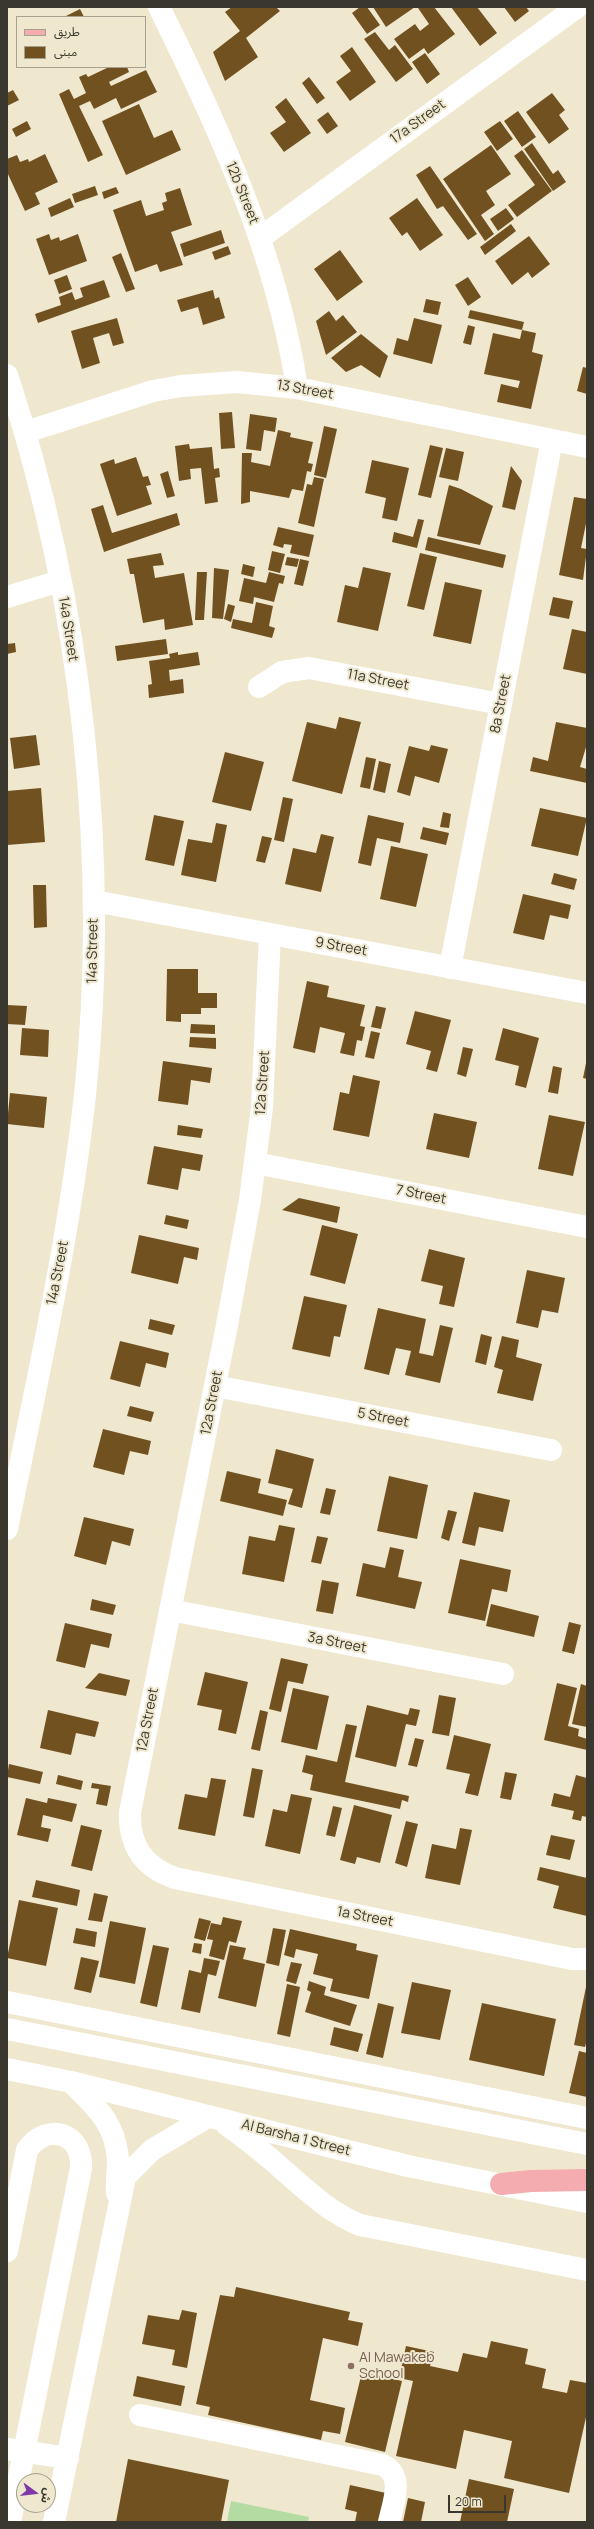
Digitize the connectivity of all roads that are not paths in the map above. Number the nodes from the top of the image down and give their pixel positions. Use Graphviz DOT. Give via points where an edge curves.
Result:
graph roads {
  1 [pos="159,7"];
  2 [pos="577,7"];
  3 [pos="260,238"];
  4 [pos="7,375"];
  5 [pos="297,388"];
  6 [pos="26,432"];
  7 [pos="552,440"];
  8 [pos="587,447"];
  9 [pos="60,581"];
  10 [pos="7,597"];
  11 [pos="259,687"];
  12 [pos="501,704"];
  13 [pos="94,901"];
  14 [pos="270,934"];
  15 [pos="450,968"];
  16 [pos="587,993"];
  17 [pos="255,1163"];
  18 [pos="587,1227"];
  19 [pos="215,1386"];
  20 [pos="551,1450"];
  21 [pos="7,1529"];
  22 [pos="170,1610"];
  23 [pos="503,1674"];
  24 [pos="146,1863"];
  25 [pos="587,1959"];
  26 [pos="7,2002"];
  27 [pos="8,2028"];
  28 [pos="7,2069"];
  29 [pos="71,2082"];
  30 [pos="213,2117"];
  31 [pos="587,2118"];
  32 [pos="587,2144"];
  33 [pos="587,2180"];
  34 [pos="501,2184"];
  35 [pos="587,2202"];
  36 [pos="118,2208"];
  37 [pos="7,2251"];
  38 [pos="587,2270"];
  39 [pos="140,2415"];
  40 [pos="16,2450"];
  41 [pos="68,2458"];
  42 [pos="10,2522"];
  43 [pos="54,2522"];
  44 [pos="389,2522"];
  1 -- 3 [label="street, 12b Street" via="205,105"];
  2 -- 3 [label="street, 17a Street"];
  3 -- 5 [label="street, 12b Street" via="283,312"];
  4 -- 6 [label="street, 14a Street"];
  5 -- 6 [label="street, 13 Street" via="237,382 181,386 126,399"];
  5 -- 7 [label="street, 13 Street"];
  6 -- 9 [label="street, 14a Street"];
  7 -- 8 [label="street, 13 Street"];
  7 -- 12 [label="street, 8a Street"];
  9 -- 10 [label="street"];
  9 -- 13 [label="street, 14a Street" via="84,743 92,833"];
  11 -- 12 [label="street, 11a Street" via="282,672 309,668"];
  12 -- 15 [label="street, 8a Street"];
  13 -- 14 [label="street, 9 Street"];
  13 -- 21 [label="street, 14a Street" via="91,1028 77,1158 55,1288"];
  14 -- 15 [label="street, 9 Street"];
  14 -- 17 [label="street, 12a Street" via="266,1050"];
  15 -- 16 [label="street, 9 Street"];
  17 -- 18 [label="street, 7 Street"];
  17 -- 19 [label="street, 12a Street" via="244,1237"];
  19 -- 20 [label="street, 5 Street"];
  19 -- 22 [label="street, 12a Street"];
  22 -- 23 [label="street, 3a Street"];
  22 -- 24 [label="street, 12a Street" via="130,1812 129,1823 134,1844"];
  24 -- 25 [label="street, 1a Street" via="164,1875 197,1883"];
  26 -- 31 [label="street"];
  27 -- 32 [label="street"];
  28 -- 29 [label="street, Al Barsha 1 Street"];
  29 -- 30 [label="street, Al Barsha 1 Street"];
  29 -- 36 [label="street" via="98,2108 114,2134 118,2161"];
  30 -- 34 [label="street, Al Barsha 1 Street" via="408,2166"];
  30 -- 36 [label="street" via="167,2139 138,2163 125,2177"];
  30 -- 38 [label="street" via="268,2156 324,2206 347,2220 360,2225"];
  33 -- 34 [label="main road"];
  34 -- 35 [label="street, Al Barsha 1 Street"];
  36 -- 41 [label="street"];
  37 -- 40 [label="street" via="27,2150 38,2138 54,2133 62,2135 80,2152 80,2168"];
  39 -- 44 [label="street" via="383,2465 393,2473 397,2484"];
  40 -- 41 [label="street"];
  40 -- 42 [label="street"];
  41 -- 43 [label="street"];
}
